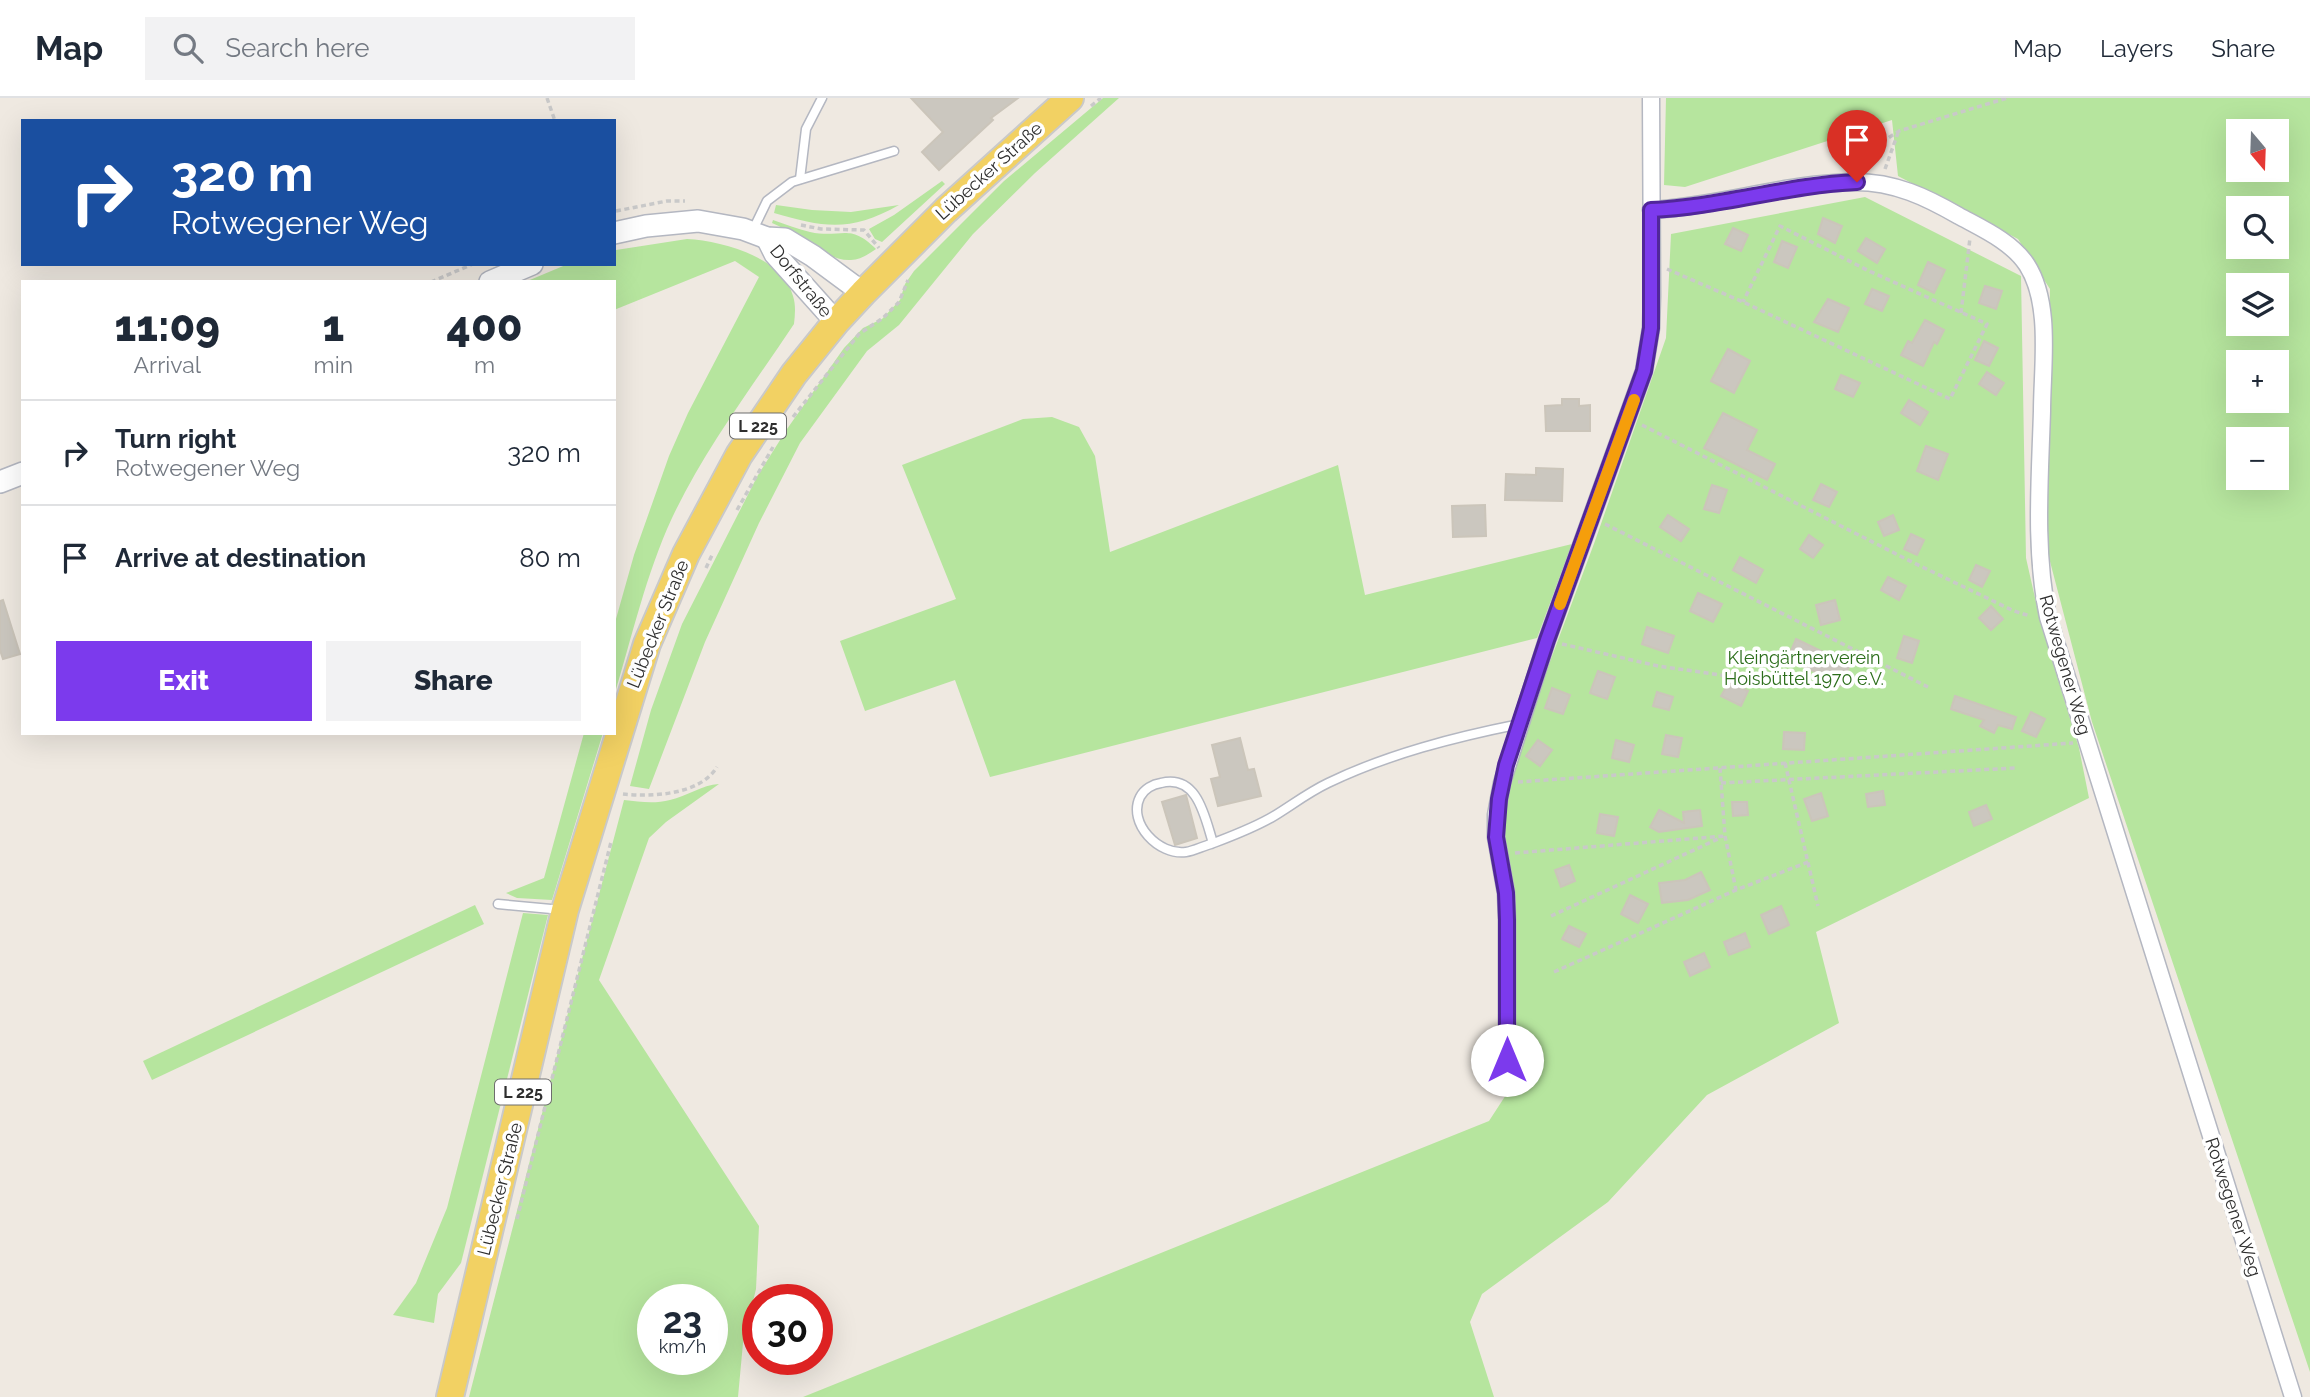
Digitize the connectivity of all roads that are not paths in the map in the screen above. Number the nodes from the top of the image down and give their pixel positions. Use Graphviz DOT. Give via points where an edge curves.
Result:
graph roads {
  1 [pos="822,98"];
  2 [pos="1070,98"];
  3 [pos="1651,98"];
  4 [pos="894,151"];
  5 [pos="800,178"];
  6 [pos="1651,210"];
  7 [pos="616,233"];
  8 [pos="760,235"];
  9 [pos="527,266"];
  10 [pos="494,280"];
  11 [pos="863,293"];
  12 [pos="836,322"];
  13 [pos="21,473"];
  14 [pos="0,482"];
  15 [pos="1520,724"];
  16 [pos="1213,843"];
  17 [pos="498,904"];
  18 [pos="565,910"];
  19 [pos="1507,1060"];
  20 [pos="450,1397"];
  21 [pos="2293,1397"];
  1 -- 5 [label="lane" via="806,128"];
  2 -- 11 [label="main road, Lübecker Straße / L 225" via="946,210"];
  3 -- 6 [label="street"];
  4 -- 5 [label="lane"];
  5 -- 8 [label="lane" via="767,201"];
  6 -- 15 [label="street" via="1648,355"];
  6 -- 21 [label="street, Rotwegener Weg" via="1699,206 1816,184 1881,183 1925,197 2004,242 2026,263 2042,308 2040,565 2048,617 2090,768"];
  7 -- 8 [label="street, Dorfstraße" via="698,221"];
  8 -- 11 [label="street, Dorfstraße" via="785,239"];
  8 -- 12 [label="street, Dorfstraße"];
  9 -- 10 [label="street"];
  11 -- 12 [label="main road, Lübecker Straße / L 225"];
  12 -- 18 [label="main road, Lübecker Straße / L 225" via="739,454 694,538 647,644"];
  13 -- 14 [label="street"];
  15 -- 16 [label="lane" via="1388,758 1325,784 1271,818"];
  15 -- 19 [label="street" via="1496,814 1497,854 1506,893"];
  16 -- 16 [label="lane" via="1184,853 1152,842 1139,819 1141,795 1152,785 1165,782 1189,789 1198,798"];
  17 -- 18 [label="lane"];
  18 -- 20 [label="main road, Lübecker Straße / L 225"];
}
